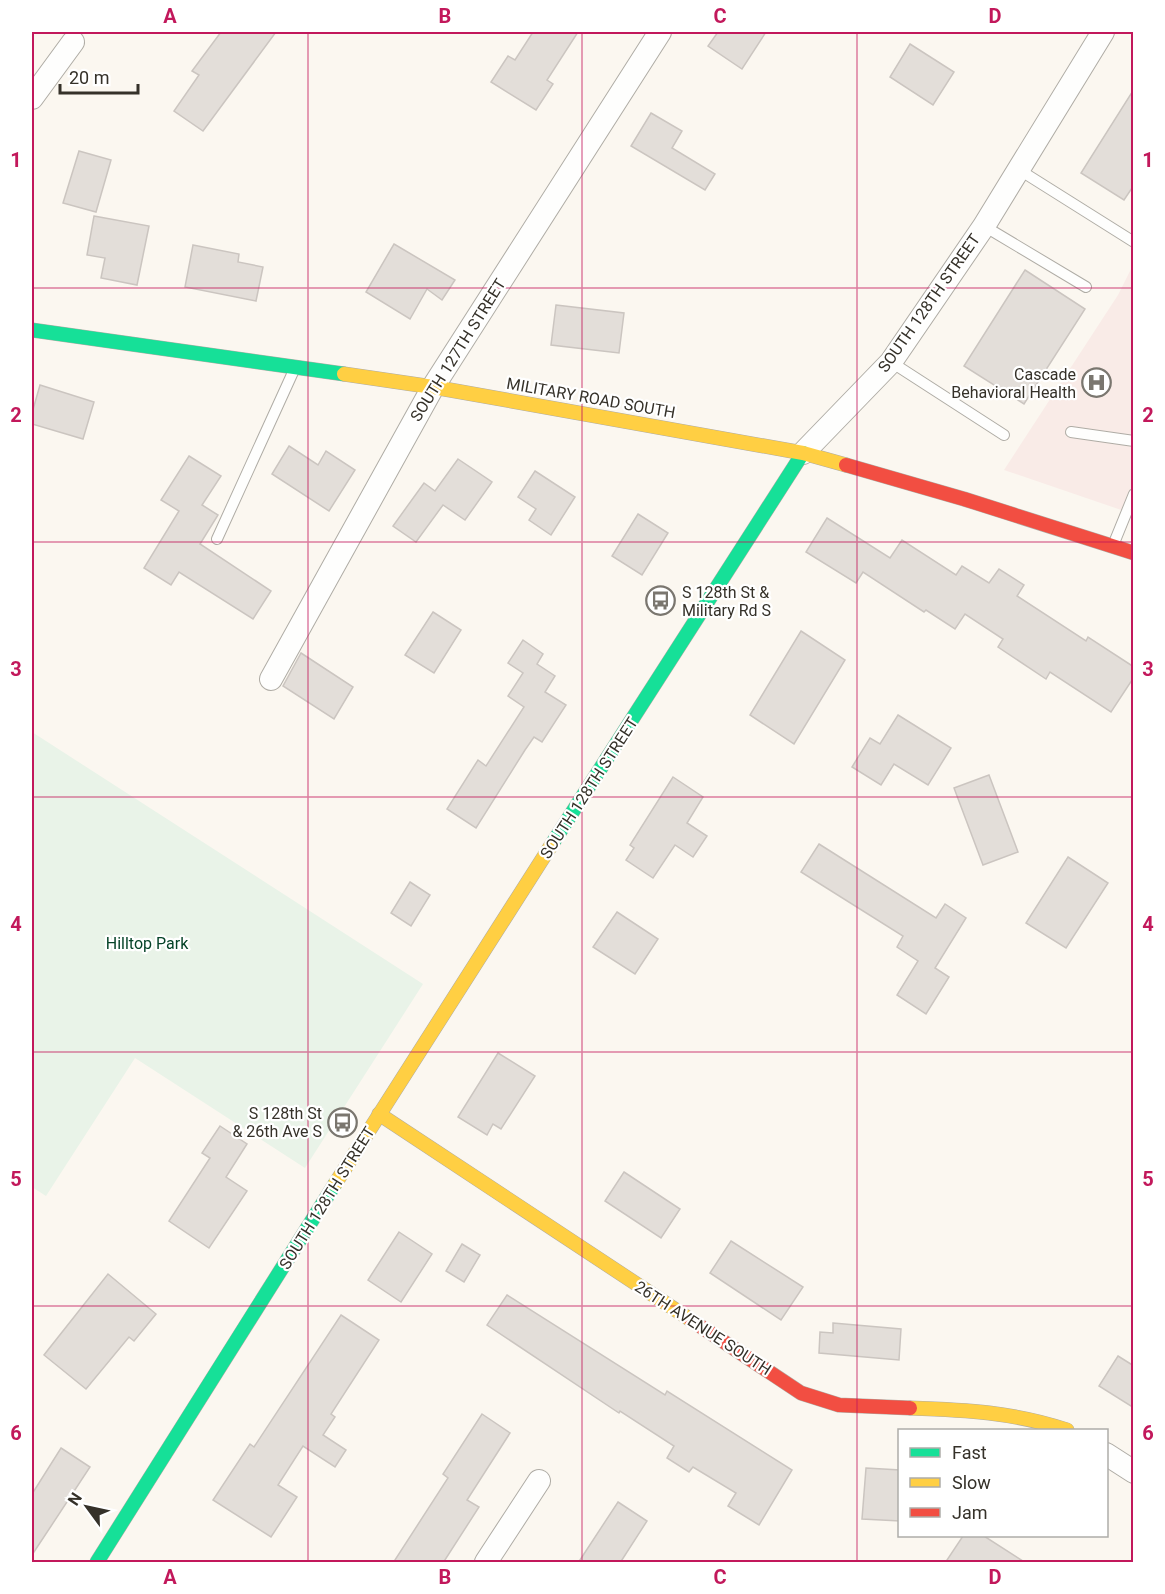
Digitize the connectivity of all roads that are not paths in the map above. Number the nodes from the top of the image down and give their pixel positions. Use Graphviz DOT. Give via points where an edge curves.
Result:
graph roads {
  1 [pos="660,32"];
  2 [pos="1103,32"];
  3 [pos="73,42"];
  4 [pos="32,98"];
  5 [pos="1018,169"];
  6 [pos="984,226"];
  7 [pos="1134,242"];
  8 [pos="1086,287"];
  9 [pos="32,330"];
  10 [pos="891,362"];
  11 [pos="295,367"];
  12 [pos="433,387"];
  13 [pos="1071,432"];
  14 [pos="1005,435"];
  15 [pos="1134,441"];
  16 [pos="803,453"];
  17 [pos="1134,494"];
  18 [pos="218,538"];
  19 [pos="1113,546"];
  20 [pos="1134,553"];
  21 [pos="271,679"];
  22 [pos="380,1114"];
  23 [pos="1062,1429"];
  24 [pos="1108,1455"];
  25 [pos="1134,1472"];
  26 [pos="539,1481"];
  27 [pos="97,1563"];
  28 [pos="486,1563"];
  1 -- 12 [label="street, SOUTH 127TH STREET"];
  2 -- 5 [label="street, SOUTH 128TH STREET"];
  3 -- 4 [label="street"];
  5 -- 6 [label="street, SOUTH 128TH STREET"];
  5 -- 7 [label="lane"];
  6 -- 8 [label="lane"];
  6 -- 10 [label="street, SOUTH 128TH STREET"];
  9 -- 11 [label="street, MILITARY ROAD SOUTH"];
  10 -- 14 [label="lane"];
  10 -- 16 [label="street, SOUTH 128TH STREET"];
  11 -- 12 [label="street, MILITARY ROAD SOUTH"];
  11 -- 18 [label="lane"];
  12 -- 16 [label="street, MILITARY ROAD SOUTH"];
  12 -- 21 [label="street, SOUTH 127TH STREET"];
  13 -- 15 [label="lane"];
  16 -- 19 [label="street, MILITARY ROAD SOUTH"];
  16 -- 22 [label="street, SOUTH 128TH STREET"];
  17 -- 19 [label="lane"];
  19 -- 20 [label="street, MILITARY ROAD SOUTH"];
  22 -- 23 [label="street, 26TH AVENUE SOUTH" via="801,1393 839,1405 993,1411"];
  22 -- 27 [label="street, SOUTH 128TH STREET"];
  24 -- 25 [label="street"];
  26 -- 28 [label="street"];
}
